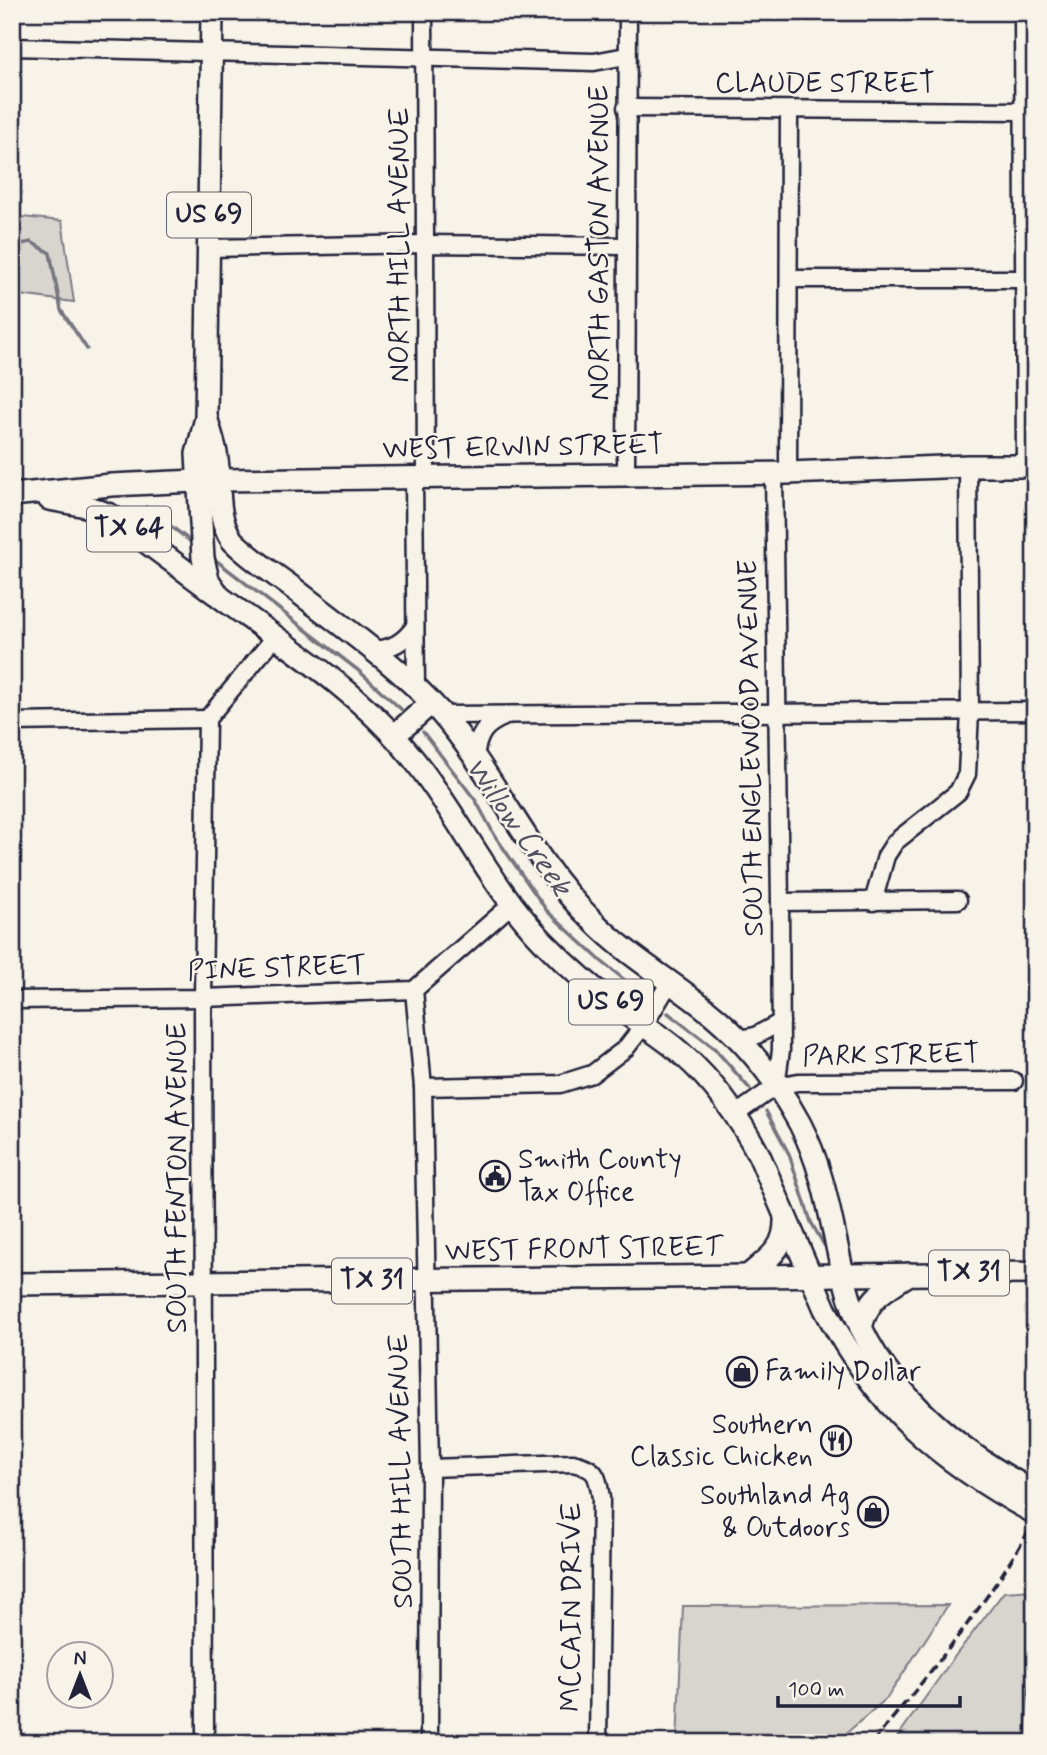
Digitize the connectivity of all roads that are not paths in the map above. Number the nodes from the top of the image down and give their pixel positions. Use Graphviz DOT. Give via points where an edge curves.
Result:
graph roads {
  1 [pos="212,12"];
  2 [pos="424,12"];
  3 [pos="628,12"];
  4 [pos="1023,12"];
  5 [pos="12,47"];
  6 [pos="211,53"];
  7 [pos="425,56"];
  8 [pos="626,56"];
  9 [pos="626,108"];
  10 [pos="789,110"];
  11 [pos="1023,111"];
  12 [pos="1030,151"];
  13 [pos="427,244"];
  14 [pos="627,246"];
  15 [pos="208,248"];
  16 [pos="789,279"];
  17 [pos="1025,279"];
  18 [pos="968,466"];
  19 [pos="1030,466"];
  20 [pos="781,473"];
  21 [pos="626,474"];
  22 [pos="420,477"];
  23 [pos="276,479"];
  24 [pos="208,480"];
  25 [pos="18,494"];
  26 [pos="225,527"];
  27 [pos="220,597"];
  28 [pos="415,626"];
  29 [pos="275,637"];
  30 [pos="372,650"];
  31 [pos="416,688"];
  32 [pos="437,709"];
  33 [pos="1035,711"];
  34 [pos="970,712"];
  35 [pos="777,714"];
  36 [pos="509,716"];
  37 [pos="207,719"];
  38 [pos="12,722"];
  39 [pos="394,736"];
  40 [pos="475,757"];
  41 [pos="958,900"];
  42 [pos="780,902"];
  43 [pos="873,902"];
  44 [pos="511,905"];
  45 [pos="670,982"];
  46 [pos="414,990"];
  47 [pos="203,998"];
  48 [pos="12,1000"];
  49 [pos="781,1022"];
  50 [pos="644,1025"];
  51 [pos="739,1039"];
  52 [pos="1014,1081"];
  53 [pos="776,1086"];
  54 [pos="423,1087"];
  55 [pos="736,1114"];
  56 [pos="785,1216"];
  57 [pos="1033,1273"];
  58 [pos="809,1274"];
  59 [pos="844,1274"];
  60 [pos="909,1274"];
  61 [pos="749,1275"];
  62 [pos="425,1280"];
  63 [pos="204,1283"];
  64 [pos="12,1284"];
  65 [pos="861,1328"];
  66 [pos="430,1468"];
  67 [pos="1035,1492"];
  68 [pos="1035,1513"];
  69 [pos="205,1743"];
  70 [pos="429,1743"];
  71 [pos="598,1743"];
  1 -- 6 [label="main road, US 69"];
  2 -- 7 [label="street, NORTH HILL AVENUE"];
  3 -- 8 [label="street, NORTH GASTON AVENUE"];
  4 -- 11 [label="street"];
  5 -- 6 [label="street"];
  6 -- 7 [label="street"];
  6 -- 15 [label="main road, US 69"];
  7 -- 8 [label="street" via="594,62"];
  7 -- 13 [label="street, NORTH HILL AVENUE"];
  8 -- 9 [label="street, NORTH GASTON AVENUE"];
  9 -- 10 [label="street, CLAUDE STREET"];
  9 -- 14 [label="street, NORTH GASTON AVENUE"];
  10 -- 11 [label="street, CLAUDE STREET"];
  10 -- 16 [label="street, SOUTH ENGLEWOOD AVENUE"];
  11 -- 12 [label="street"];
  12 -- 17 [label="street"];
  13 -- 14 [label="street"];
  13 -- 15 [label="street"];
  13 -- 22 [label="street, NORTH HILL AVENUE"];
  14 -- 21 [label="street, NORTH GASTON AVENUE"];
  15 -- 24 [label="main road, US 69" via="206,418 197,454"];
  16 -- 17 [label="street"];
  16 -- 20 [label="street, SOUTH ENGLEWOOD AVENUE"];
  17 -- 19 [label="street"];
  18 -- 19 [label="main road, WEST ERWIN STREET"];
  18 -- 20 [label="main road, WEST ERWIN STREET"];
  18 -- 34 [label="street"];
  20 -- 21 [label="main road, WEST ERWIN STREET"];
  20 -- 35 [label="street, SOUTH ENGLEWOOD AVENUE"];
  21 -- 22 [label="main road, WEST ERWIN STREET"];
  22 -- 23 [label="main road, WEST ERWIN STREET"];
  22 -- 28 [label="street"];
  23 -- 24 [label="main road, WEST ERWIN STREET"];
  23 -- 26 [label="main road" via="238,496"];
  24 -- 25 [label="main road, WEST ERWIN STREET / TX 64"];
  24 -- 26 [label="main road, US 69"];
  24 -- 27 [label="main road, US 69" via="205,569"];
  25 -- 27 [label="main road, TX 64" via="110,515"];
  26 -- 30 [label="main road, US 69" via="236,544"];
  27 -- 29 [label="main road, US 69"];
  28 -- 30 [label="street" via="391,648"];
  28 -- 31 [label="street"];
  29 -- 37 [label="street"];
  29 -- 39 [label="main road, US 69"];
  30 -- 31 [label="main road, US 69"];
  31 -- 32 [label="main road, US 69"];
  32 -- 36 [label="street"];
  32 -- 39 [label="main road"];
  32 -- 40 [label="main road, US 69"];
  33 -- 34 [label="street"];
  34 -- 35 [label="street"];
  34 -- 43 [label="street" via="964,784 895,842 886,856"];
  35 -- 36 [label="street"];
  35 -- 42 [label="street, SOUTH ENGLEWOOD AVENUE"];
  36 -- 40 [label="street" via="484,728"];
  37 -- 38 [label="street"];
  37 -- 47 [label="street, SOUTH FENTON AVENUE"];
  39 -- 44 [label="main road, US 69" via="438,790"];
  40 -- 45 [label="main road, US 69" via="540,860 572,900 611,939"];
  41 -- 43 [label="street"];
  42 -- 43 [label="street"];
  42 -- 49 [label="street, SOUTH ENGLEWOOD AVENUE"];
  44 -- 46 [label="street"];
  44 -- 50 [label="main road, US 69" via="562,961"];
  45 -- 50 [label="street"];
  45 -- 51 [label="main road, US 69"];
  46 -- 47 [label="street, PINE STREET"];
  46 -- 54 [label="street, SOUTH HILL AVENUE"];
  47 -- 48 [label="street, PINE STREET"];
  47 -- 63 [label="street, SOUTH FENTON AVENUE"];
  49 -- 51 [label="street"];
  49 -- 53 [label="street, SOUTH ENGLEWOOD AVENUE"];
  50 -- 54 [label="street" via="605,1066 576,1080 544,1085"];
  50 -- 55 [label="main road, US 69" via="696,1067"];
  51 -- 53 [label="main road, US 69"];
  52 -- 53 [label="street, PARK STREET" via="798,1082"];
  53 -- 55 [label="street, PARK STREET"];
  53 -- 59 [label="main road, US 69" via="800,1125 818,1168"];
  54 -- 62 [label="street, SOUTH HILL AVENUE"];
  55 -- 56 [label="main road, US 69" via="760,1155"];
  56 -- 58 [label="main road, US 69"];
  56 -- 61 [label="main road" via="782,1242"];
  57 -- 60 [label="main road, WEST FRONT STREET / TX 31"];
  58 -- 59 [label="main road, WEST FRONT STREET / TX 31"];
  58 -- 61 [label="main road, WEST FRONT STREET / TX 31"];
  58 -- 68 [label="main road, US 69" via="849,1351 905,1421 961,1470"];
  59 -- 60 [label="main road, WEST FRONT STREET / TX 31"];
  59 -- 65 [label="main road, US 69"];
  60 -- 65 [label="main road" via="872,1300"];
  61 -- 62 [label="main road, WEST FRONT STREET / TX 31"];
  62 -- 63 [label="main road, WEST FRONT STREET / TX 31"];
  62 -- 66 [label="street, SOUTH HILL AVENUE"];
  63 -- 64 [label="main road, WEST FRONT STREET / TX 31"];
  63 -- 69 [label="street, SOUTH FENTON AVENUE"];
  65 -- 67 [label="main road, US 69" via="920,1409 975,1455"];
  66 -- 70 [label="street, SOUTH HILL AVENUE"];
  66 -- 71 [label="street, MCCAIN DRIVE" via="573,1463 590,1467 598,1478"];
}
